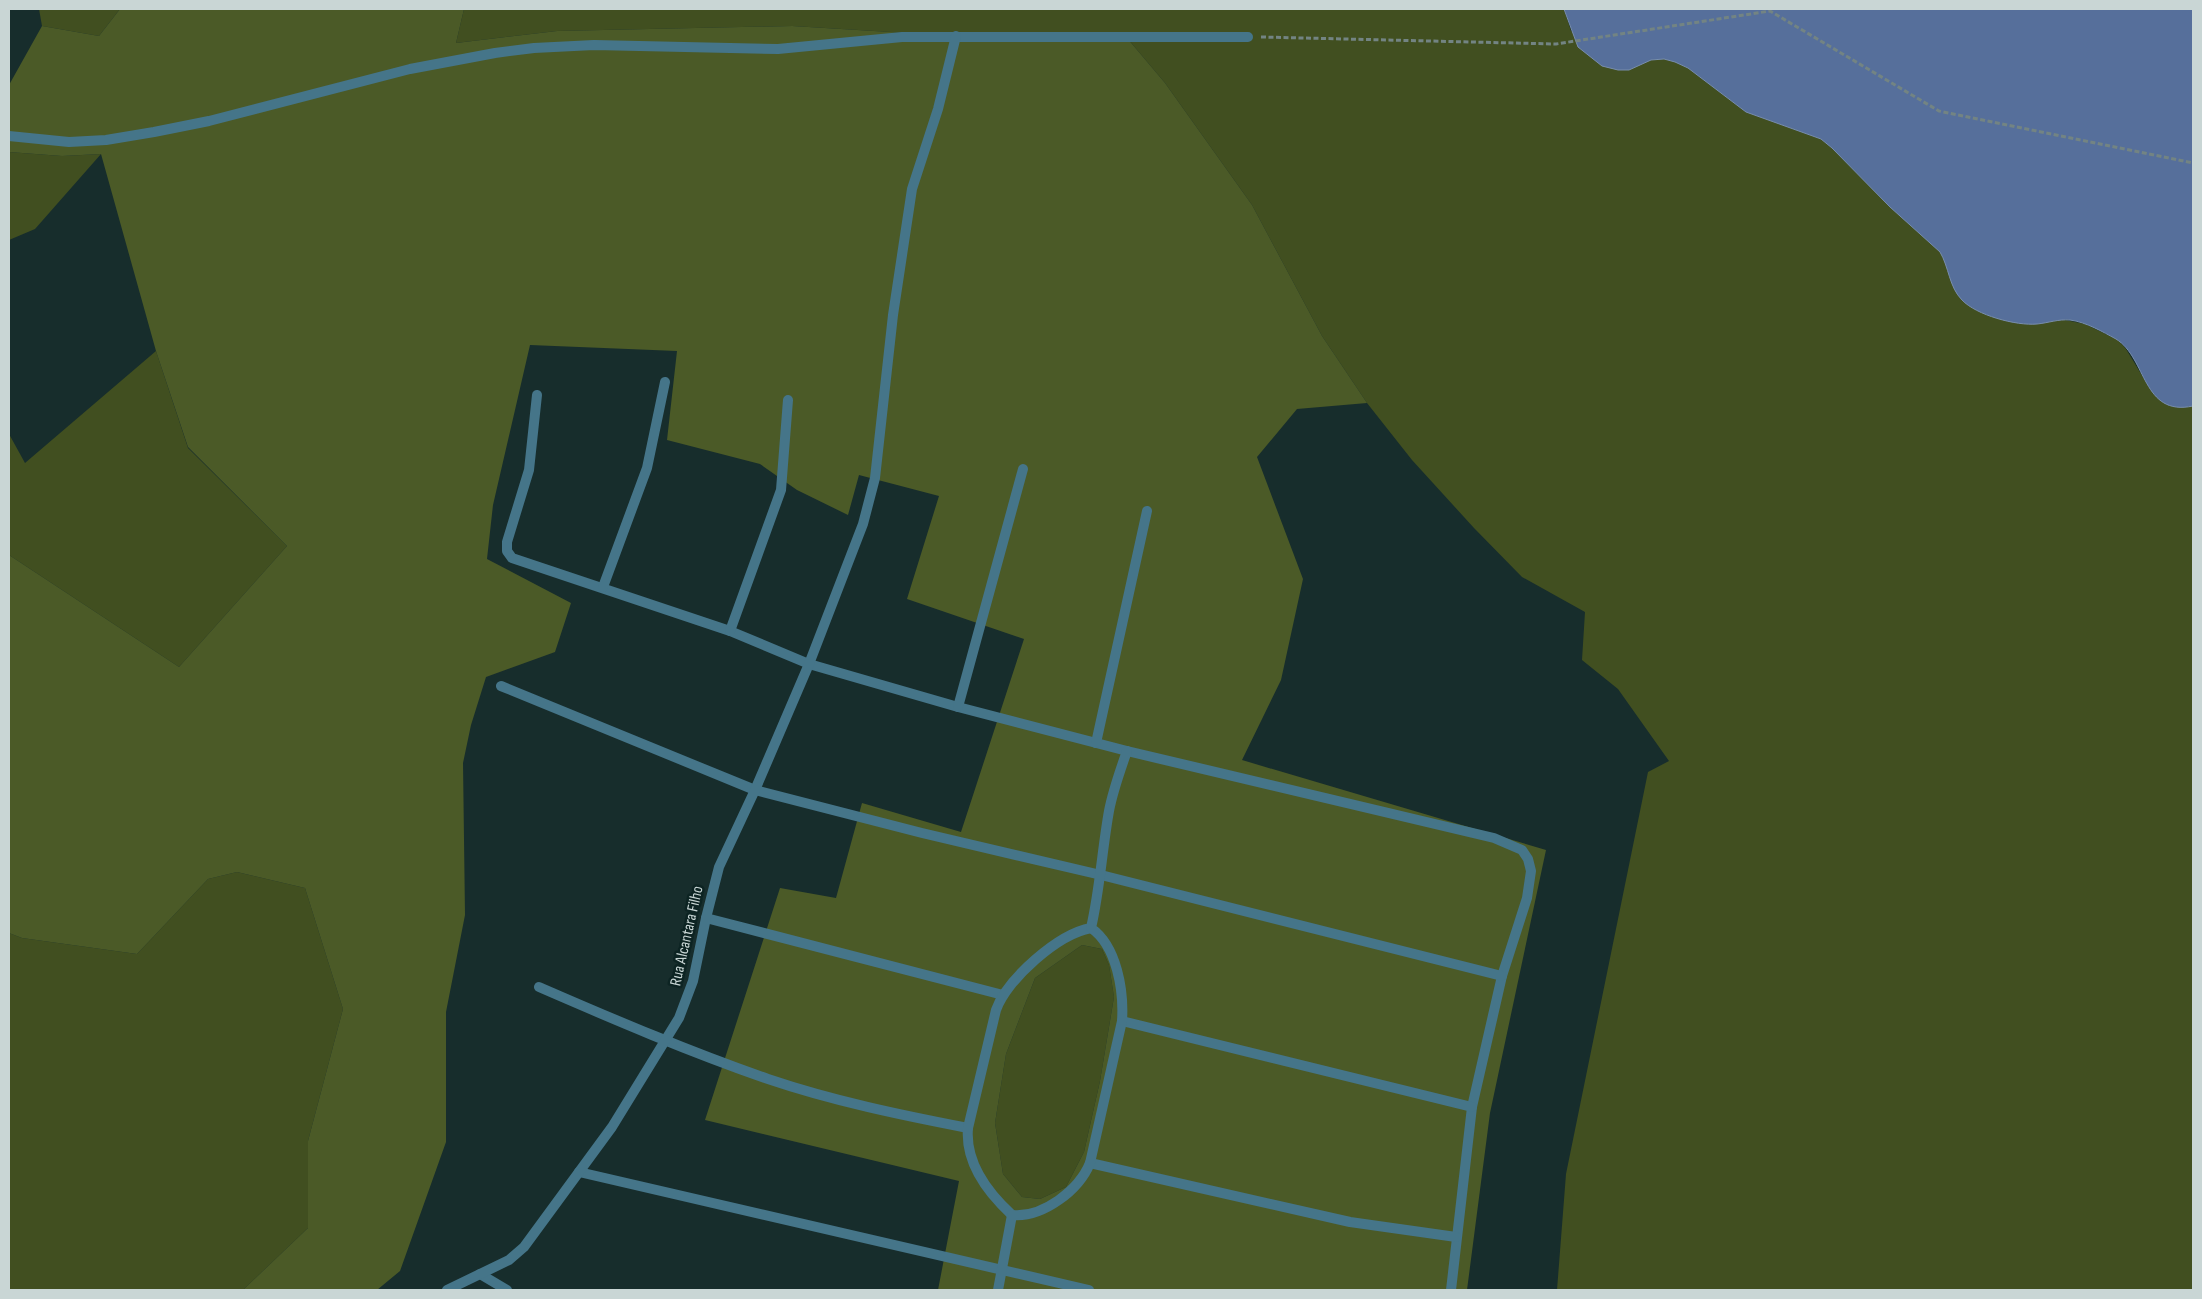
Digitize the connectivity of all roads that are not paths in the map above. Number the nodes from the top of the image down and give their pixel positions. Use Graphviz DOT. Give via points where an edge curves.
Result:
graph roads {
  1 [pos="956,36"];
  2 [pos="1248,37"];
  3 [pos="9,136"];
  4 [pos="665,382"];
  5 [pos="536,396"];
  6 [pos="788,400"];
  7 [pos="1023,469"];
  8 [pos="1147,511"];
  9 [pos="603,587"];
  10 [pos="730,631"];
  11 [pos="809,664"];
  12 [pos="501,686"];
  13 [pos="958,707"];
  14 [pos="1096,743"];
  15 [pos="1126,751"];
  16 [pos="755,790"];
  17 [pos="1102,875"];
  18 [pos="706,918"];
  19 [pos="1091,928"];
  20 [pos="1502,976"];
  21 [pos="539,987"];
  22 [pos="1003,994"];
  23 [pos="1122,1021"];
  24 [pos="666,1042"];
  25 [pos="1472,1107"];
  26 [pos="968,1128"];
  27 [pos="1090,1163"];
  28 [pos="578,1172"];
  29 [pos="1012,1215"];
  30 [pos="1456,1237"];
  31 [pos="1002,1271"];
  32 [pos="480,1274"];
  33 [pos="447,1290"];
  34 [pos="507,1290"];
  35 [pos="998,1290"];
  36 [pos="1089,1290"];
  37 [pos="1451,1290"];
  1 -- 2 [label="street"];
  1 -- 3 [label="street" via="882,37 778,49 594,45 534,48 410,69 154,132 69,142"];
  1 -- 11 [label="street, Rua Alcantara Filho" via="938,108 912,189 893,315 875,478 863,524"];
  4 -- 9 [label="street" via="647,468"];
  5 -- 9 [label="street" via="529,470 515,509 507,551 512,558"];
  6 -- 10 [label="street" via="781,490"];
  7 -- 13 [label="street"];
  8 -- 14 [label="street"];
  9 -- 10 [label="street"];
  10 -- 11 [label="street"];
  11 -- 13 [label="street"];
  11 -- 16 [label="street, Rua Alcantara Filho"];
  12 -- 16 [label="street"];
  13 -- 14 [label="street"];
  14 -- 15 [label="street"];
  15 -- 17 [label="street" via="1109,811"];
  15 -- 20 [label="street" via="1494,838 1522,850 1531,871 1527,898"];
  16 -- 17 [label="street"];
  16 -- 18 [label="street, Rua Alcantara Filho" via="720,867"];
  17 -- 19 [label="street"];
  17 -- 20 [label="street"];
  18 -- 22 [label="street"];
  18 -- 24 [label="street, Rua Alcantara Filho" via="690,993"];
  19 -- 22 [label="street" via="1069,935 1052,946"];
  19 -- 23 [label="street" via="1104,941 1120,978"];
  20 -- 25 [label="street"];
  21 -- 24 [label="street"];
  22 -- 26 [label="street" via="996,1010"];
  23 -- 25 [label="street"];
  23 -- 27 [label="street"];
  24 -- 26 [label="street" via="794,1086 903,1115"];
  24 -- 28 [label="street, Rua Alcantara Filho" via="612,1127"];
  25 -- 30 [label="street"];
  26 -- 29 [label="street" via="968,1152 975,1169"];
  27 -- 29 [label="street" via="1078,1185 1064,1197 1027,1214"];
  27 -- 30 [label="street" via="1350,1222"];
  28 -- 31 [label="street"];
  28 -- 32 [label="street, Rua Alcantara Filho" via="524,1247 509,1260"];
  29 -- 31 [label="street"];
  30 -- 37 [label="street"];
  31 -- 35 [label="street"];
  31 -- 36 [label="street"];
  32 -- 33 [label="street, Rua Alcantara Filho"];
  32 -- 34 [label="street"];
}
